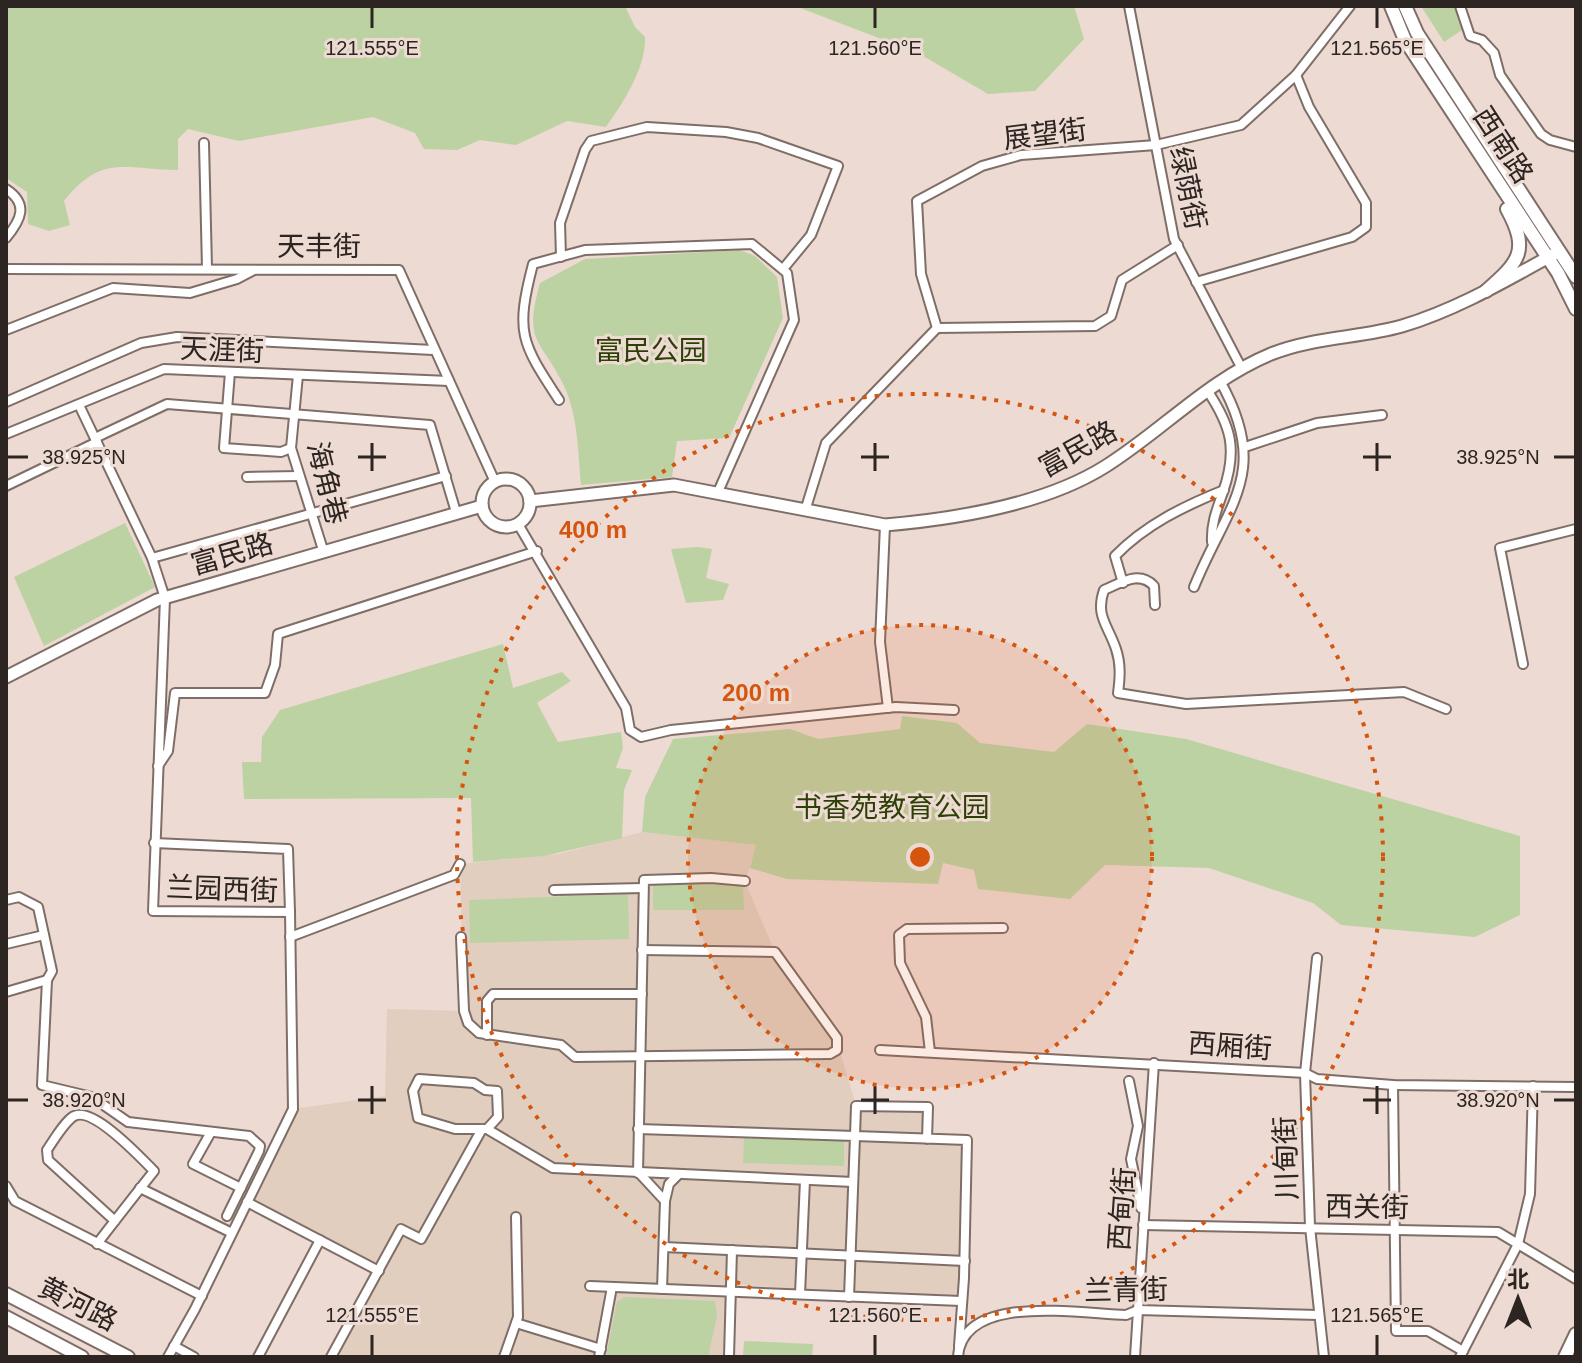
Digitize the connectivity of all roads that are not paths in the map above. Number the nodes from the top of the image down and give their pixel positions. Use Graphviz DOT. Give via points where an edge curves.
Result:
graph roads {
  1 [pos="1129,6"];
  2 [pos="1352,6"];
  3 [pos="1391,6"];
  4 [pos="1405,6"];
  5 [pos="1460,6"];
  6 [pos="1296,75"];
  7 [pos="204,143"];
  8 [pos="1156,145"];
  9 [pos="1576,147"];
  10 [pos="1492,173"];
  11 [pos="6,189"];
  12 [pos="6,238"];
  13 [pos="1178,245"];
  14 [pos="1560,251"];
  15 [pos="561,257"];
  16 [pos="1548,258"];
  17 [pos="207,268"];
  18 [pos="259,268"];
  19 [pos="6,269"];
  20 [pos="783,269"];
  21 [pos="1576,277"];
  22 [pos="1196,282"];
  23 [pos="1486,291"];
  24 [pos="1576,309"];
  25 [pos="937,328"];
  26 [pos="6,330"];
  27 [pos="433,350"];
  28 [pos="1241,367"];
  29 [pos="230,372"];
  30 [pos="298,375"];
  31 [pos="449,381"];
  32 [pos="1220,381"];
  33 [pos="1207,390"];
  34 [pos="559,400"];
  35 [pos="6,402"];
  36 [pos="80,407"];
  37 [pos="226,409"];
  38 [pos="294,414"];
  39 [pos="1382,415"];
  40 [pos="6,434"];
  41 [pos="96,440"];
  42 [pos="1245,447"];
  43 [pos="291,448"];
  44 [pos="299,476"];
  45 [pos="446,476"];
  46 [pos="247,477"];
  47 [pos="495,482"];
  48 [pos="6,486"];
  49 [pos="1224,490"];
  50 [pos="718,492"];
  51 [pos="530,501"];
  52 [pos="482,506"];
  53 [pos="805,511"];
  54 [pos="456,512"];
  55 [pos="310,514"];
  56 [pos="518,524"];
  57 [pos="885,525"];
  58 [pos="1576,529"];
  59 [pos="1212,542"];
  60 [pos="537,551"];
  61 [pos="324,553"];
  62 [pos="152,558"];
  63 [pos="1123,583"];
  64 [pos="1194,587"];
  65 [pos="165,598"];
  66 [pos="1155,605"];
  67 [pos="1523,664"];
  68 [pos="6,677"];
  69 [pos="888,708"];
  70 [pos="1446,709"];
  71 [pos="954,710"];
  72 [pos="158,767"];
  73 [pos="154,843"];
  74 [pos="460,864"];
  75 [pos="745,881"];
  76 [pos="643,888"];
  77 [pos="554,890"];
  78 [pos="6,900"];
  79 [pos="290,912"];
  80 [pos="1003,928"];
  81 [pos="44,935"];
  82 [pos="290,937"];
  83 [pos="461,937"];
  84 [pos="6,944"];
  85 [pos="642,950"];
  86 [pos="1317,958"];
  87 [pos="47,980"];
  88 [pos="6,992"];
  89 [pos="642,994"];
  90 [pos="487,1035"];
  91 [pos="880,1050"];
  92 [pos="930,1052"];
  93 [pos="640,1058"];
  94 [pos="1154,1063"];
  95 [pos="1305,1073"];
  96 [pos="1129,1081"];
  97 [pos="1393,1085"];
  98 [pos="1533,1086"];
  99 [pos="1576,1087"];
  100 [pos="484,1129"];
  101 [pos="638,1129"];
  102 [pos="211,1132"];
  103 [pos="855,1136"];
  104 [pos="927,1139"];
  105 [pos="639,1174"];
  106 [pos="678,1175"];
  107 [pos="805,1180"];
  108 [pos="853,1182"];
  109 [pos="6,1186"];
  110 [pos="140,1188"];
  111 [pos="241,1188"];
  112 [pos="665,1201"];
  113 [pos="247,1202"];
  114 [pos="227,1216"];
  115 [pos="516,1217"];
  116 [pos="115,1221"];
  117 [pos="1144,1223"];
  118 [pos="1310,1228"];
  119 [pos="1393,1230"];
  120 [pos="232,1233"];
  121 [pos="320,1240"];
  122 [pos="97,1244"];
  123 [pos="1518,1244"];
  124 [pos="664,1247"];
  125 [pos="732,1250"];
  126 [pos="801,1253"];
  127 [pos="851,1255"];
  128 [pos="965,1261"];
  129 [pos="379,1271"];
  130 [pos="1576,1279"];
  131 [pos="590,1286"];
  132 [pos="612,1287"];
  133 [pos="662,1289"];
  134 [pos="731,1292"];
  135 [pos="6,1294"];
  136 [pos="800,1294"];
  137 [pos="202,1296"];
  138 [pos="849,1297"];
  139 [pos="961,1301"];
  140 [pos="1138,1310"];
  141 [pos="1319,1315"];
  142 [pos="6,1317"];
  143 [pos="516,1323"];
  144 [pos="1576,1334"];
  145 [pos="174,1346"];
  146 [pos="959,1346"];
  147 [pos="600,1353"];
  148 [pos="1462,1354"];
  149 [pos="82,1357"];
  150 [pos="128,1357"];
  151 [pos="168,1357"];
  152 [pos="194,1357"];
  153 [pos="258,1357"];
  154 [pos="331,1357"];
  155 [pos="504,1357"];
  156 [pos="729,1357"];
  157 [pos="958,1357"];
  158 [pos="1135,1357"];
  159 [pos="1324,1357"];
  160 [pos="1565,1357"];
  1 -- 8 [label="street, 绿荫街"];
  2 -- 6 [label="street, 展望街"];
  3 -- 10 [label="main road, 西南路" via="1405,40"];
  4 -- 14 [label="main road, 西南路" via="1417,33"];
  5 -- 9 [label="street" via="1470,36 1494,53 1500,75 1541,134"];
  6 -- 8 [label="street, 展望街" via="1241,125"];
  6 -- 22 [label="street" via="1366,203 1366,227 1352,237"];
  7 -- 17 [label="street"];
  8 -- 13 [label="street, 绿荫街"];
  8 -- 25 [label="street, 展望街" via="1021,155 982,166 917,201 921,274"];
  10 -- 16 [label="main road, 西南路"];
  10 -- 23 [label="main road" via="1521,246 1516,262"];
  11 -- 12 [label="street" via="17,196 22,210"];
  13 -- 22 [label="street, 绿荫街"];
  13 -- 25 [label="street" via="1122,280 1111,316 1095,326"];
  14 -- 16 [label="street, 富民路"];
  14 -- 21 [label="main road, 西南路"];
  15 -- 20 [label="street" via="585,250 752,244"];
  15 -- 20 [label="street" via="560,223 591,141 647,127 758,138 838,166 811,235"];
  15 -- 34 [label="street" via="533,264 521,319 527,349"];
  16 -- 23 [label="street, 富民路"];
  16 -- 24 [label="main road, 西南路"];
  17 -- 18 [label="street, 天丰街"];
  17 -- 19 [label="street, 天丰街"];
  18 -- 26 [label="street" via="190,293 113,288"];
  18 -- 27 [label="street, 天丰街" via="399,270"];
  20 -- 50 [label="street" via="790,282 794,320"];
  22 -- 28 [label="street, 绿荫街"];
  23 -- 28 [label="street, 富民路" via="1402,326 1293,347"];
  25 -- 53 [label="street" via="826,443"];
  27 -- 31 [label="street, 天丰街"];
  27 -- 35 [label="street" via="177,337 141,343"];
  28 -- 32 [label="street, 富民路"];
  29 -- 30 [label="street, 天涯街"];
  29 -- 36 [label="street, 天涯街" via="164,369"];
  29 -- 37 [label="street"];
  30 -- 31 [label="street, 天涯街"];
  30 -- 38 [label="street, 海角巷"];
  31 -- 47 [label="street, 天丰街"];
  32 -- 33 [label="street, 富民路"];
  32 -- 42 [label="street" via="1234,405"];
  33 -- 49 [label="street" via="1230,433"];
  33 -- 57 [label="street, 富民路" via="1120,457 1069,486 1032,498"];
  36 -- 40 [label="street, 天涯街"];
  36 -- 41 [label="street, 兰园西街"];
  37 -- 38 [label="street"];
  37 -- 41 [label="street" via="167,404"];
  37 -- 43 [label="street" via="224,448"];
  38 -- 43 [label="street, 海角巷"];
  38 -- 45 [label="street" via="430,425"];
  39 -- 42 [label="street" via="1317,423"];
  41 -- 48 [label="street"];
  41 -- 62 [label="street, 兰园西街"];
  42 -- 59 [label="street" via="1229,520"];
  43 -- 44 [label="street, 海角巷"];
  44 -- 46 [label="street"];
  44 -- 55 [label="street, 海角巷"];
  45 -- 54 [label="street"];
  45 -- 55 [label="street"];
  47 -- 51 [label="street" via="518,482"];
  47 -- 52 [label="street" via="484,493"];
  49 -- 59 [label="street" via="1211,526"];
  49 -- 63 [label="street" via="1186,505 1133,537 1115,556"];
  50 -- 51 [label="street, 富民路" via="657,485"];
  50 -- 53 [label="street, 富民路"];
  51 -- 56 [label="street"];
  52 -- 54 [label="street, 富民路"];
  52 -- 56 [label="street" via="497,525"];
  53 -- 57 [label="street, 富民路"];
  54 -- 61 [label="street, 富民路"];
  55 -- 61 [label="street, 海角巷"];
  55 -- 62 [label="street"];
  56 -- 60 [label="street"];
  57 -- 69 [label="street" via="880,642"];
  58 -- 67 [label="street" via="1500,548"];
  59 -- 64 [label="street"];
  60 -- 69 [label="street" via="626,708 630,730 641,737"];
  60 -- 72 [label="street" via="278,634 265,693 175,693 168,751"];
  61 -- 65 [label="street, 富民路"];
  62 -- 65 [label="street, 兰园西街"];
  63 -- 66 [label="street" via="1148,579"];
  63 -- 70 [label="street" via="1104,590 1099,602 1099,615 1118,660 1118,693 1186,704 1404,692"];
  65 -- 68 [label="street, 富民路"];
  65 -- 72 [label="street, 兰园西街"];
  69 -- 71 [label="street"];
  72 -- 73 [label="street, 兰园西街"];
  73 -- 79 [label="street" via="288,849"];
  73 -- 79 [label="street, 兰园西街" via="153,911"];
  74 -- 82 [label="street" via="454,875"];
  75 -- 76 [label="street" via="646,878"];
  76 -- 77 [label="street"];
  76 -- 85 [label="street"];
  78 -- 81 [label="street" via="19,897 38,907"];
  79 -- 82 [label="street, 兰园西街"];
  80 -- 92 [label="street" via="907,929 899,935 900,963 926,1017"];
  81 -- 84 [label="street"];
  81 -- 87 [label="street" via="52,971"];
  82 -- 113 [label="street, 兰园西街" via="293,1109"];
  83 -- 90 [label="street" via="464,1011 468,1023"];
  85 -- 89 [label="street"];
  85 -- 93 [label="street" via="775,952 838,1045 830,1054"];
  86 -- 95 [label="street, 川甸街"];
  87 -- 88 [label="street"];
  87 -- 102 [label="street" via="42,1085 92,1097 128,1122"];
  89 -- 90 [label="street" via="493,994 487,1001"];
  89 -- 93 [label="street"];
  90 -- 93 [label="street" via="561,1045 575,1057"];
  91 -- 92 [label="street, 西厢街"];
  92 -- 94 [label="street, 西厢街"];
  93 -- 101 [label="street"];
  94 -- 95 [label="street, 西厢街"];
  94 -- 117 [label="street, 西甸街"];
  95 -- 97 [label="street, 西厢街" via="1317,1079"];
  95 -- 118 [label="street, 川甸街"];
  96 -- 117 [label="street" via="1138,1126 1131,1159"];
  97 -- 98 [label="street, 西厢街"];
  97 -- 119 [label="street"];
  98 -- 99 [label="street, 西厢街"];
  98 -- 123 [label="street" via="1530,1194"];
  100 -- 100 [label="street" via="455,1129 418,1118 413,1091 419,1079 495,1089 498,1117"];
  100 -- 105 [label="street" via="553,1168"];
  100 -- 129 [label="street" via="421,1239 401,1229"];
  101 -- 103 [label="street"];
  101 -- 105 [label="street"];
  102 -- 111 [label="street" via="193,1164"];
  102 -- 111 [label="street" via="249,1136 260,1146"];
  103 -- 104 [label="street"];
  103 -- 104 [label="street" via="856,1106 928,1107"];
  103 -- 108 [label="street"];
  104 -- 128 [label="street" via="967,1140"];
  105 -- 106 [label="street"];
  105 -- 112 [label="street"];
  106 -- 107 [label="street"];
  106 -- 112 [label="street" via="669,1184"];
  107 -- 108 [label="street"];
  107 -- 126 [label="street"];
  108 -- 127 [label="street"];
  109 -- 122 [label="street" via="15,1201"];
  110 -- 116 [label="street"];
  110 -- 116 [label="street" via="154,1171 99,1121 73,1116 47,1150 48,1160"];
  110 -- 120 [label="street"];
  111 -- 114 [label="street"];
  112 -- 124 [label="street"];
  113 -- 120 [label="street, 兰园西街"];
  113 -- 121 [label="street"];
  115 -- 143 [label="street"];
  116 -- 122 [label="street"];
  117 -- 118 [label="street, 西关街"];
  117 -- 140 [label="street, 西甸街"];
  118 -- 119 [label="street, 西关街"];
  118 -- 141 [label="street, 川甸街"];
  119 -- 123 [label="street, 西关街" via="1498,1232"];
  119 -- 148 [label="street" via="1396,1331 1428,1331"];
  120 -- 137 [label="street, 兰园西街"];
  121 -- 129 [label="street"];
  121 -- 153 [label="street"];
  122 -- 137 [label="street"];
  123 -- 130 [label="street, 西关街"];
  123 -- 148 [label="street"];
  124 -- 125 [label="street"];
  124 -- 133 [label="street"];
  125 -- 126 [label="street"];
  125 -- 134 [label="street"];
  126 -- 127 [label="street"];
  126 -- 136 [label="street"];
  127 -- 128 [label="street"];
  127 -- 138 [label="street"];
  128 -- 139 [label="street"];
  129 -- 154 [label="street"];
  131 -- 132 [label="street"];
  132 -- 133 [label="street"];
  132 -- 147 [label="street"];
  133 -- 134 [label="street"];
  134 -- 136 [label="street"];
  134 -- 156 [label="street"];
  135 -- 150 [label="main road, 黄河路"];
  136 -- 138 [label="street"];
  137 -- 145 [label="street, 兰园西街"];
  138 -- 139 [label="street"];
  139 -- 146 [label="street"];
  140 -- 141 [label="street, 兰青街"];
  140 -- 146 [label="street, 兰青街" via="1126,1315 999,1313 970,1328"];
  140 -- 158 [label="street, 西甸街"];
  141 -- 159 [label="street, 川甸街"];
  142 -- 149 [label="main road, 黄河路"];
  143 -- 147 [label="street"];
  143 -- 155 [label="street"];
  144 -- 160 [label="main road"];
  145 -- 151 [label="street, 兰园西街"];
  145 -- 152 [label="street"];
  146 -- 157 [label="street"];
}
